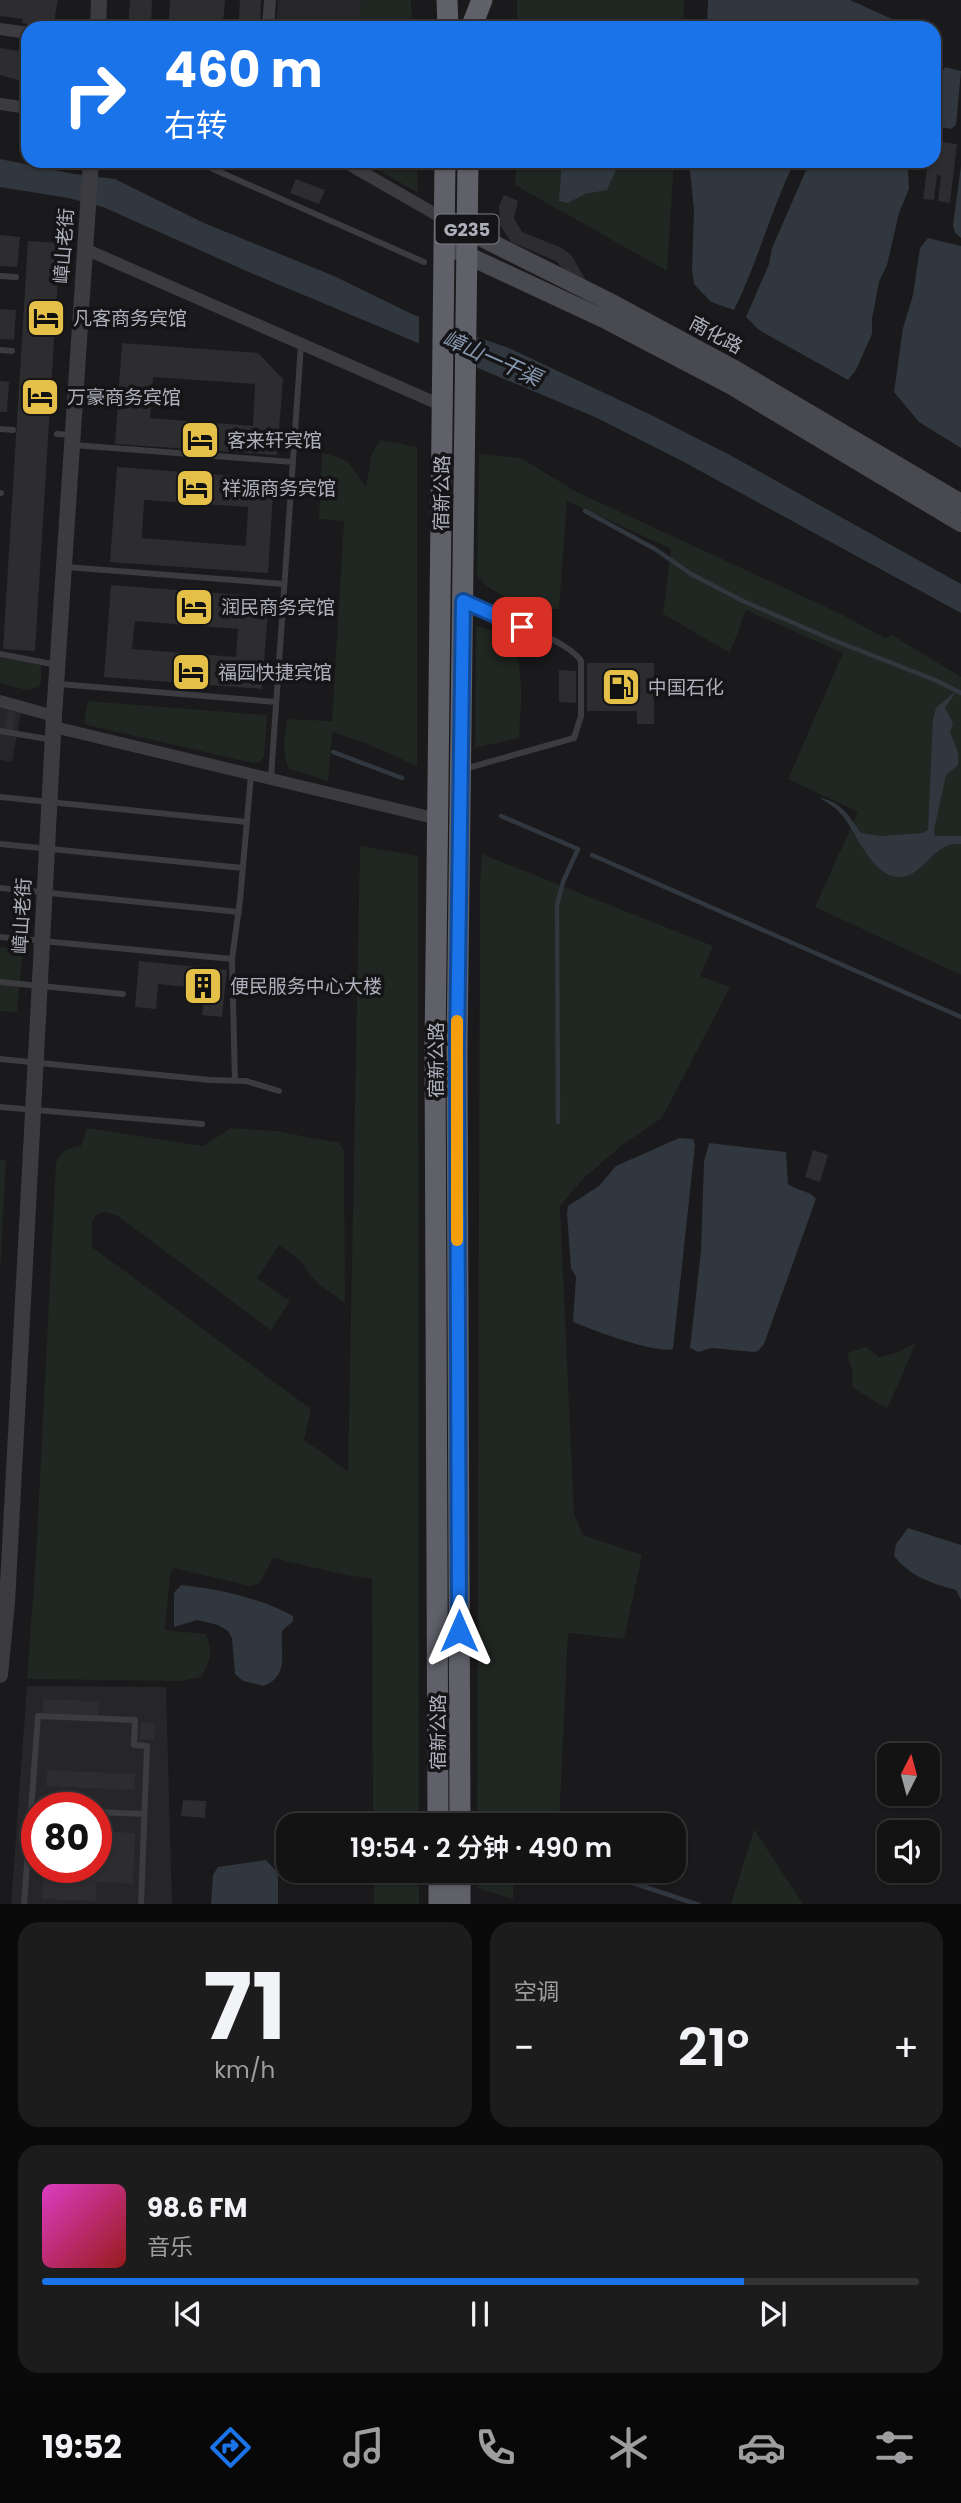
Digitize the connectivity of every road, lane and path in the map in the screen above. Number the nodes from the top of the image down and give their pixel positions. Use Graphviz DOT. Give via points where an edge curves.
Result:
graph roads {
  1 [pos="99,0"];
  2 [pos="270,0"];
  3 [pos="445,0"];
  4 [pos="472,0"];
  5 [pos="482,0"];
  6 [pos="98,21"];
  7 [pos="268,21"];
  8 [pos="447,21"];
  9 [pos="471,21"];
  10 [pos="474,21"];
  11 [pos="0,29"];
  12 [pos="21,32"];
  13 [pos="0,104"];
  14 [pos="21,107"];
  15 [pos="90,168"];
  16 [pos="211,168"];
  17 [pos="355,168"];
  18 [pos="445,168"];
  19 [pos="468,168"];
  20 [pos="444,219"];
  21 [pos="467,230"];
  22 [pos="85,241"];
  23 [pos="445,245"];
  24 [pos="467,255"];
  25 [pos="424,262"];
  26 [pos="0,276"];
  27 [pos="16,277"];
  28 [pos="301,343"];
  29 [pos="0,350"];
  30 [pos="12,351"];
  31 [pos="443,407"];
  32 [pos="0,429"];
  33 [pos="13,430"];
  34 [pos="67,438"];
  35 [pos="293,462"];
  36 [pos="961,503"];
  37 [pos="961,523"];
  38 [pos="64,567"];
  39 [pos="284,584"];
  40 [pos="463,601"];
  41 [pos="0,654"];
  42 [pos="58,666"];
  43 [pos="57,683"];
  44 [pos="0,701"];
  45 [pos="276,702"];
  46 [pos="54,728"];
  47 [pos="0,731"];
  48 [pos="461,770"];
  49 [pos="251,774"];
  50 [pos="271,778"];
  51 [pos="0,797"];
  52 [pos="50,802"];
  53 [pos="438,819"];
  54 [pos="247,822"];
  55 [pos="0,844"];
  56 [pos="47,848"];
  57 [pos="243,868"];
  58 [pos="0,888"];
  59 [pos="44,892"];
  60 [pos="239,912"];
  61 [pos="0,937"];
  62 [pos="41,941"];
  63 [pos="232,959"];
  64 [pos="0,982"];
  65 [pos="39,986"];
  66 [pos="123,994"];
  67 [pos="0,1059"];
  68 [pos="34,1063"];
  69 [pos="236,1080"];
  70 [pos="279,1091"];
  71 [pos="0,1107"];
  72 [pos="32,1110"];
  73 [pos="202,1124"];
  74 [pos="0,1675"];
  75 [pos="35,1792"];
  76 [pos="112,1813"];
  77 [pos="438,1813"];
  78 [pos="460,1813"];
  79 [pos="144,1814"];
  80 [pos="26,1883"];
  81 [pos="439,1883"];
  82 [pos="462,1883"];
  83 [pos="464,1903"];
  84 [pos="24,1904"];
  85 [pos="141,1904"];
  86 [pos="439,1904"];
  1 -- 6 [label="street"];
  2 -- 7 [label="street"];
  3 -- 8 [label="highway"];
  4 -- 9 [label="highway"];
  5 -- 10 [label="highway"];
  11 -- 12 [label="street"];
  13 -- 14 [label="street"];
  15 -- 22 [label="street, 嶂山老街"];
  16 -- 25 [label="lane"];
  17 -- 20 [label="street"];
  18 -- 20 [label="highway, G235"];
  19 -- 21 [label="highway, G235"];
  20 -- 21 [label="main road, 南化路"];
  20 -- 23 [label="highway, G235"];
  21 -- 24 [label="highway, G235"];
  21 -- 36 [label="main road, 南化路" via="736,370"];
  22 -- 28 [label="street"];
  22 -- 34 [label="street, 嶂山老街"];
  23 -- 24 [label="main road, 南化路"];
  23 -- 31 [label="highway, 宿新公路 / G235"];
  24 -- 37 [label="main road, 南化路" via="732,386"];
  24 -- 40 [label="highway, 宿新公路 / G235"];
  26 -- 27 [label="lane"];
  28 -- 31 [label="street"];
  28 -- 35 [label="lane"];
  29 -- 30 [label="lane"];
  31 -- 53 [label="highway, 宿新公路"];
  32 -- 33 [label="lane"];
  34 -- 35 [label="lane"];
  34 -- 38 [label="street, 嶂山老街"];
  35 -- 39 [label="lane"];
  38 -- 39 [label="lane"];
  38 -- 42 [label="street, 嶂山老街"];
  39 -- 45 [label="lane"];
  40 -- 48 [label="highway, 宿新公路"];
  40 -- 48 [label="lane" via="577,654 581,661 581,716 574,738"];
  41 -- 42 [label="lane"];
  42 -- 43 [label="street, 嶂山老街"];
  43 -- 45 [label="lane"];
  43 -- 46 [label="street, 嶂山老街"];
  44 -- 46 [label="street"];
  45 -- 50 [label="lane"];
  46 -- 47 [label="lane"];
  46 -- 49 [label="street"];
  46 -- 52 [label="street, 嶂山老街"];
  48 -- 78 [label="highway, 宿新公路" via="457,1049"];
  49 -- 50 [label="street"];
  49 -- 54 [label="lane"];
  50 -- 53 [label="street"];
  51 -- 52 [label="lane"];
  52 -- 54 [label="lane"];
  52 -- 56 [label="street, 嶂山老街"];
  53 -- 77 [label="highway, 宿新公路"];
  54 -- 57 [label="lane"];
  55 -- 56 [label="lane"];
  56 -- 57 [label="lane"];
  56 -- 59 [label="street, 嶂山老街"];
  57 -- 60 [label="lane"];
  58 -- 59 [label="lane"];
  59 -- 60 [label="lane"];
  59 -- 62 [label="street, 嶂山老街"];
  60 -- 63 [label="lane"];
  61 -- 62 [label="lane"];
  62 -- 63 [label="lane"];
  62 -- 65 [label="street, 嶂山老街"];
  63 -- 69 [label="lane"];
  64 -- 65 [label="lane"];
  65 -- 66 [label="lane"];
  65 -- 68 [label="street, 嶂山老街"];
  67 -- 68 [label="lane"];
  68 -- 69 [label="lane"];
  68 -- 72 [label="street, 嶂山老街"];
  69 -- 70 [label="lane"];
  71 -- 72 [label="lane"];
  72 -- 73 [label="lane"];
  72 -- 74 [label="street, 嶂山老街"];
  75 -- 79 [label="lane" via="38,1716 135,1720 134,1745 147,1746"];
  76 -- 79 [label="lane"];
  79 -- 85 [label="lane"];
  80 -- 84 [label="lane"];
  81 -- 86 [label="highway"];
  82 -- 83 [label="highway"];
}
